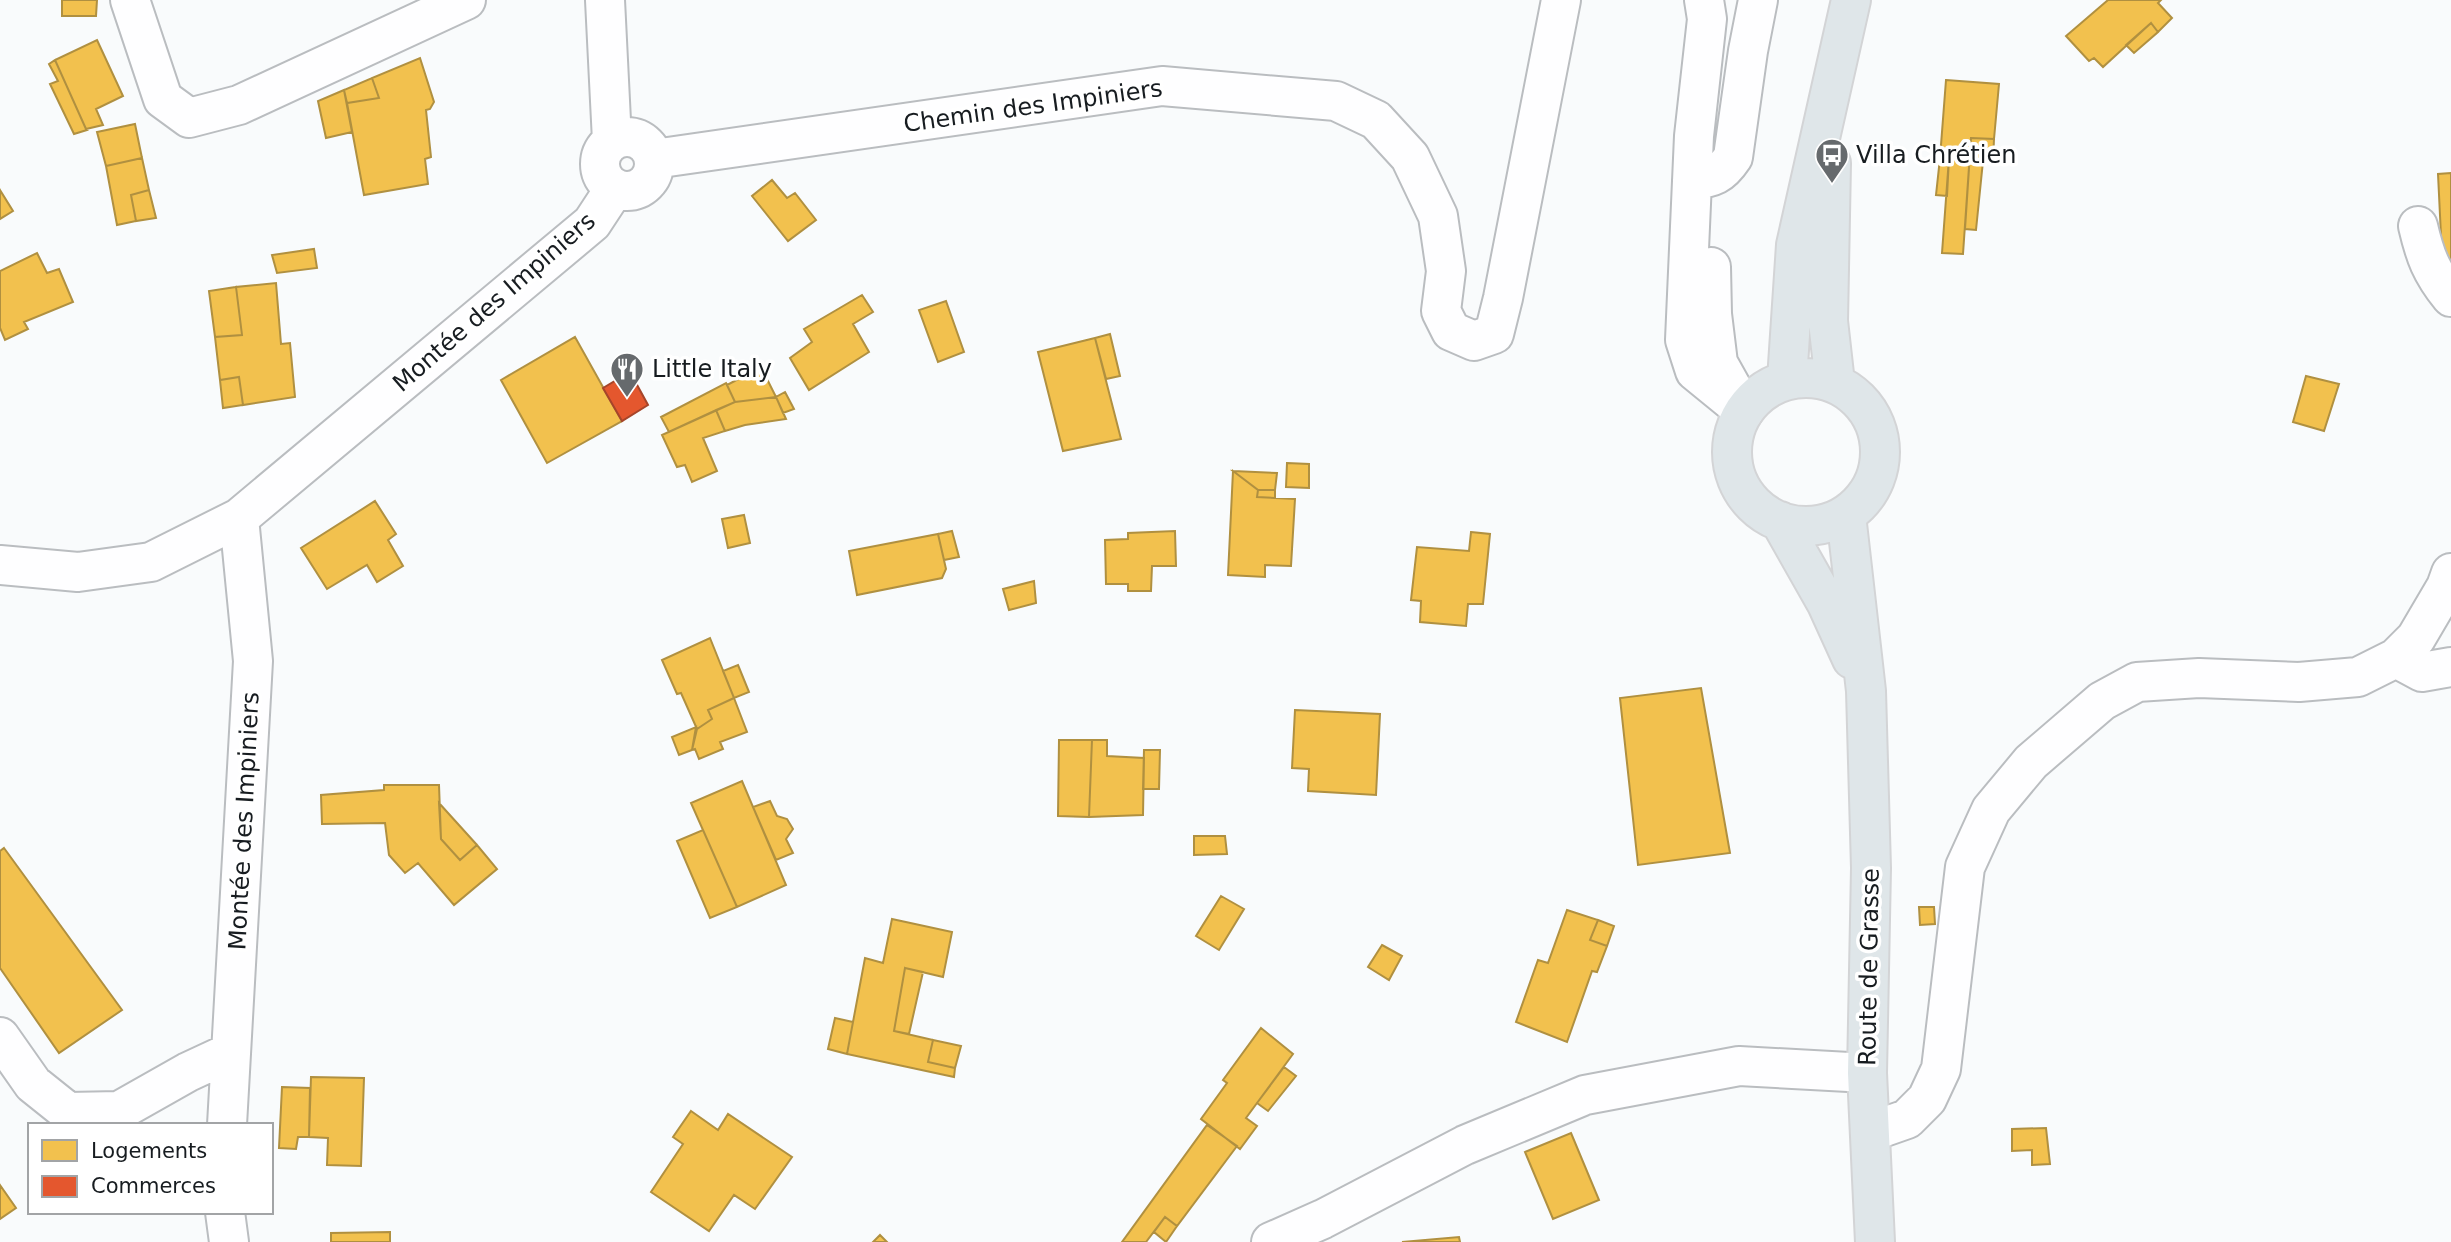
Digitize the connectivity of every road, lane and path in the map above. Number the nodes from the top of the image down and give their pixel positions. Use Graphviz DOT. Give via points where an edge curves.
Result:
graph roads {
  1 [pos="130,0"];
  2 [pos="466,0"];
  3 [pos="604,0"];
  4 [pos="1561,0"];
  5 [pos="1704,0"];
  6 [pos="1758,0"];
  7 [pos="1851,0"];
  8 [pos="1829,95"];
  9 [pos="612,141"];
  10 [pos="654,159"];
  11 [pos="1692,180"];
  12 [pos="615,188"];
  13 [pos="2418,226"];
  14 [pos="2451,297"];
  15 [pos="1787,380"];
  16 [pos="1835,383"];
  17 [pos="1744,411"];
  18 [pos="1846,515"];
  19 [pos="239,518"];
  20 [pos="1780,521"];
  21 [pos="0,565"];
  22 [pos="2451,573"];
  23 [pos="2396,658"];
  24 [pos="2451,667"];
  25 [pos="1866,691"];
  26 [pos="0,1037"];
  27 [pos="231,1052"];
  28 [pos="1867,1073"];
  29 [pos="227,1123"];
  30 [pos="1870,1132"];
  31 [pos="225,1214"];
  32 [pos="229,1242"];
  33 [pos="1271,1242"];
  34 [pos="1875,1242"];
  1 -- 2 [label="street" via="163,99 189,118 239,105"];
  3 -- 9 [label="street"];
  4 -- 10 [label="street, Chemin des Impiniers" via="1494,334 1474,341 1451,331 1441,311 1446,271 1438,216 1410,157 1376,120 1336,101 1162,86"];
  5 -- 11 [label="street" via="1707,19"];
  6 -- 11 [label="street" via="1732,157 1724,171 1712,178"];
  7 -- 8 [label="main road"];
  8 -- 15 [label="main road" via="1796,245"];
  8 -- 16 [label="main road" via="1828,321"];
  9 -- 10 [label="street" via="637,138 650,148"];
  9 -- 12 [label="street" via="605,147 600,165 607,183"];
  10 -- 12 [label="street" via="653,173 643,187"];
  11 -- 17 [label="street" via="1710,238 1718,363"];
  12 -- 19 [label="street, Montée des Impiniers" via="592,223"];
  13 -- 14 [label="street" via="2426,260"];
  15 -- 16 [label="main road" via="1811,377"];
  15 -- 17 [label="main road" via="1770,387"];
  16 -- 18 [label="main road" via="1855,395 1879,434 1875,480 1863,500"];
  17 -- 20 [label="main road" via="1732,453 1736,475 1760,510"];
  18 -- 20 [label="main road" via="1802,526"];
  18 -- 25 [label="main road, Route de Grasse"];
  19 -- 21 [label="street, Montée des Impiniers" via="151,562 78,572"];
  19 -- 27 [label="street, Montée des Impiniers" via="253,661"];
  20 -- 25 [label="main road, Route de Grasse" via="1827,604"];
  22 -- 23 [label="street" via="2416,638"];
  23 -- 24 [label="street" via="2422,672"];
  23 -- 30 [label="street" via="2358,677 2299,682 2199,678 2137,682 2102,701 2031,761 1991,810 1965,867 1941,1069 1927,1099 1907,1119"];
  25 -- 28 [label="main road, Route de Grasse" via="1871,868"];
  26 -- 27 [label="street" via="33,1084 68,1112 119,1111"];
  27 -- 29 [label="street, Montée des Impiniers"];
  28 -- 30 [label="main road, Route de Grasse"];
  28 -- 33 [label="street" via="1739,1066 1586,1095 1465,1145"];
  30 -- 34 [label="main road, Route de Grasse"];
  31 -- 32 [label="street"];
}
